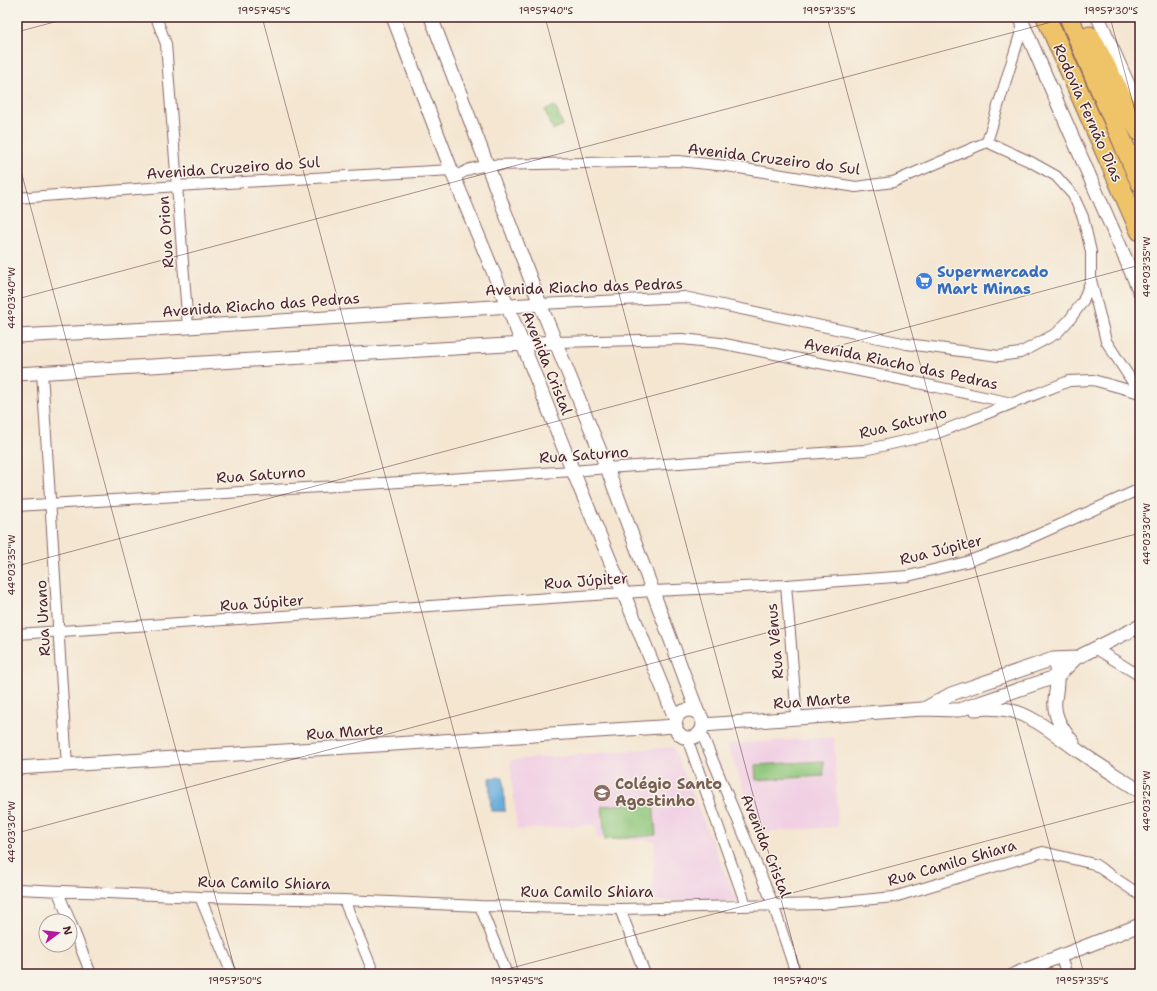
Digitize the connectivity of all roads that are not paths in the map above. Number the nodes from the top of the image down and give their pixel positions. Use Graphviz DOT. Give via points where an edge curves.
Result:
graph roads {
  1 [pos="156,17"];
  2 [pos="393,17"];
  3 [pos="431,17"];
  4 [pos="1046,17"];
  5 [pos="1069,17"];
  6 [pos="1079,17"];
  7 [pos="1098,17"];
  8 [pos="1022,21"];
  9 [pos="1140,111"];
  10 [pos="1140,132"];
  11 [pos="987,142"];
  12 [pos="487,165"];
  13 [pos="452,173"];
  14 [pos="1140,182"];
  15 [pos="177,186"];
  16 [pos="17,198"];
  17 [pos="1140,230"];
  18 [pos="1091,280"];
  19 [pos="1140,292"];
  20 [pos="540,304"];
  21 [pos="507,305"];
  22 [pos="188,327"];
  23 [pos="17,336"];
  24 [pos="556,342"];
  25 [pos="522,344"];
  26 [pos="42,372"];
  27 [pos="17,374"];
  28 [pos="1139,393"];
  29 [pos="1012,403"];
  30 [pos="607,468"];
  31 [pos="573,471"];
  32 [pos="1140,489"];
  33 [pos="52,503"];
  34 [pos="17,506"];
  35 [pos="786,585"];
  36 [pos="653,592"];
  37 [pos="624,594"];
  38 [pos="1140,626"];
  39 [pos="59,631"];
  40 [pos="17,634"];
  41 [pos="1095,648"];
  42 [pos="1076,658"];
  43 [pos="1053,659"];
  44 [pos="1058,676"];
  45 [pos="1140,676"];
  46 [pos="922,709"];
  47 [pos="959,710"];
  48 [pos="797,718"];
  49 [pos="676,723"];
  50 [pos="701,723"];
  51 [pos="687,738"];
  52 [pos="1081,753"];
  53 [pos="67,766"];
  54 [pos="17,768"];
  55 [pos="1140,791"];
  56 [pos="17,889"];
  57 [pos="58,892"];
  58 [pos="1140,896"];
  59 [pos="200,897"];
  60 [pos="344,900"];
  61 [pos="773,904"];
  62 [pos="746,905"];
  63 [pos="480,906"];
  64 [pos="620,909"];
  65 [pos="67,913"];
  66 [pos="1140,925"];
  67 [pos="78,941"];
  68 [pos="1060,956"];
  69 [pos="91,974"];
  70 [pos="232,974"];
  71 [pos="374,974"];
  72 [pos="507,974"];
  73 [pos="645,974"];
  74 [pos="796,974"];
  75 [pos="1015,974"];
  76 [pos="1067,974"];
  1 -- 15 [label="street, Rua Orion" via="166,44"];
  2 -- 13 [label="street, Avenida Cristal"];
  3 -- 12 [label="street, Avenida Cristal"];
  4 -- 17 [label="highway, Rodovia Fernão Dias"];
  5 -- 14 [label="highway, Rodovia Fernão Dias"];
  6 -- 10 [label="highway"];
  7 -- 9 [label="street"];
  8 -- 11 [label="street"];
  8 -- 19 [label="street"];
  11 -- 12 [label="street, Avenida Cruzeiro do Sul" via="893,182 856,187 727,166 678,161"];
  11 -- 18 [label="street, Avenida Riacho das Pedras" via="1056,176 1073,195 1083,217 1091,252"];
  12 -- 13 [label="street, Avenida Cruzeiro do Sul"];
  12 -- 20 [label="street, Avenida Cristal"];
  13 -- 15 [label="street, Avenida Cruzeiro do Sul"];
  13 -- 21 [label="street, Avenida Cristal"];
  15 -- 16 [label="street, Avenida Cruzeiro do Sul"];
  15 -- 22 [label="street, Rua Orion"];
  18 -- 20 [label="street, Avenida Riacho das Pedras" via="1083,301 1057,333 1020,353 999,356 907,344 684,297"];
  18 -- 28 [label="street" via="1106,341"];
  20 -- 21 [label="street, Avenida Riacho das Pedras"];
  20 -- 24 [label="street, Avenida Cristal"];
  21 -- 22 [label="street, Avenida Riacho das Pedras"];
  21 -- 25 [label="street, Avenida Cristal"];
  22 -- 23 [label="street, Avenida Riacho das Pedras"];
  24 -- 25 [label="street, Avenida Riacho das Pedras"];
  24 -- 29 [label="street, Avenida Riacho das Pedras" via="682,339 720,343"];
  24 -- 30 [label="street, Avenida Cristal"];
  25 -- 26 [label="street, Avenida Riacho das Pedras"];
  25 -- 31 [label="street, Avenida Cristal"];
  26 -- 27 [label="street, Avenida Riacho das Pedras"];
  26 -- 33 [label="street, Rua Urano"];
  28 -- 29 [label="street, Rua Saturno" via="1093,380 1068,381"];
  29 -- 30 [label="street, Rua Saturno" via="935,434 864,450"];
  30 -- 31 [label="street, Rua Saturno"];
  30 -- 36 [label="street, Avenida Cristal"];
  31 -- 33 [label="street, Rua Saturno"];
  31 -- 37 [label="street, Avenida Cristal"];
  32 -- 35 [label="street, Rua Júpiter" via="1017,544 966,562 908,576"];
  33 -- 34 [label="street, Rua Saturno"];
  33 -- 39 [label="street, Rua Urano"];
  35 -- 36 [label="street, Rua Júpiter"];
  35 -- 48 [label="street, Rua Vênus"];
  36 -- 37 [label="street, Rua Júpiter"];
  36 -- 50 [label="street, Avenida Cristal"];
  37 -- 39 [label="street, Rua Júpiter"];
  37 -- 49 [label="street, Avenida Cristal"];
  38 -- 41 [label="street, Rua Marte"];
  39 -- 40 [label="street, Rua Júpiter"];
  39 -- 53 [label="street, Rua Urano"];
  41 -- 42 [label="street, Rua Marte"];
  41 -- 45 [label="street"];
  42 -- 43 [label="street, Rua Marte"];
  42 -- 44 [label="street, Rua Marte"];
  43 -- 44 [label="street"];
  43 -- 46 [label="street, Rua Marte" via="951,694"];
  44 -- 47 [label="street, Rua Marte"];
  44 -- 52 [label="street" via="1055,702 1058,717 1064,732"];
  46 -- 47 [label="street, Rua Marte"];
  46 -- 48 [label="street, Rua Marte"];
  47 -- 52 [label="street" via="1009,710 1035,721"];
  48 -- 50 [label="street, Rua Marte"];
  49 -- 50 [label="street" via="680,714 692,711"];
  49 -- 51 [label="street" via="678,732"];
  49 -- 53 [label="street, Rua Marte"];
  50 -- 51 [label="street" via="692,738"];
  50 -- 61 [label="street, Avenida Cristal"];
  51 -- 62 [label="street"];
  52 -- 55 [label="street"];
  53 -- 54 [label="street, Rua Marte"];
  56 -- 57 [label="street, Rua Camilo Shiara"];
  57 -- 59 [label="street, Rua Camilo Shiara"];
  57 -- 65 [label="street"];
  58 -- 61 [label="street, Rua Camilo Shiara" via="1094,864 1043,852 894,897 822,904"];
  59 -- 60 [label="street, Rua Camilo Shiara"];
  59 -- 70 [label="street"];
  60 -- 63 [label="street, Rua Camilo Shiara"];
  60 -- 71 [label="street"];
  61 -- 62 [label="street, Rua Camilo Shiara"];
  61 -- 74 [label="street, Avenida Cristal"];
  62 -- 64 [label="street, Rua Camilo Shiara"];
  63 -- 64 [label="street, Rua Camilo Shiara"];
  63 -- 72 [label="street"];
  64 -- 73 [label="street"];
  66 -- 68 [label="street"];
  67 -- 69 [label="street"];
  68 -- 75 [label="street"];
  68 -- 76 [label="street"];
}
